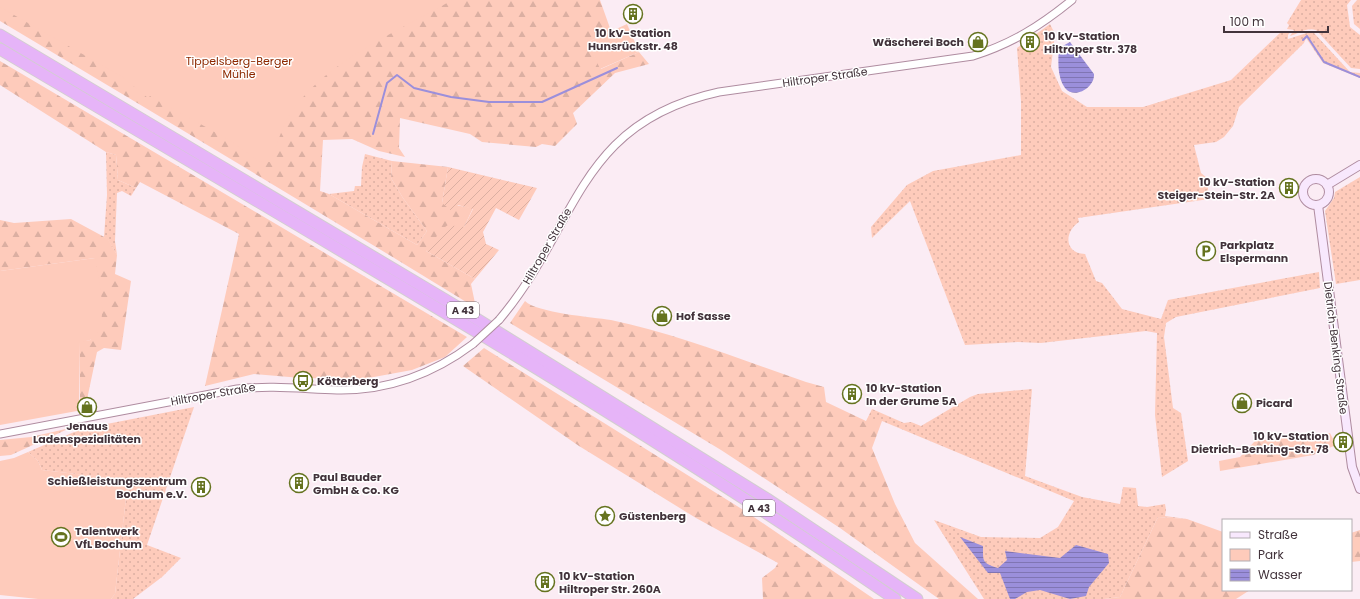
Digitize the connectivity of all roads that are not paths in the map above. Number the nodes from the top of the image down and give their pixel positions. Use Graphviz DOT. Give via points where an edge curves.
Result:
graph roads {
  1 [pos="1072,0"];
  2 [pos="0,35"];
  3 [pos="0,49"];
  4 [pos="1360,165"];
  5 [pos="1327,185"];
  6 [pos="1318,205"];
  7 [pos="0,434"];
  8 [pos="1360,489"];
  9 [pos="895,599"];
  10 [pos="917,599"];
  1 -- 7 [label="street, Hiltroper Straße, bridge" via="1028,33 973,56 719,92 680,103 651,116 610,149 590,173 528,281 499,320 473,344 437,368 418,376 381,386 350,390 278,386 237,389"];
  2 -- 10 [label="highway, A 43" via="486,324 767,499"];
  3 -- 9 [label="highway, A 43" via="578,394 760,509"];
  4 -- 5 [label="main road"];
  5 -- 6 [label="main road" via="1329,195"];
  5 -- 6 [label="main road" via="1315,179 1304,186 1305,199 1311,204"];
  6 -- 8 [label="main road, Dietrich-Benking-Straße" via="1351,463"];
}
